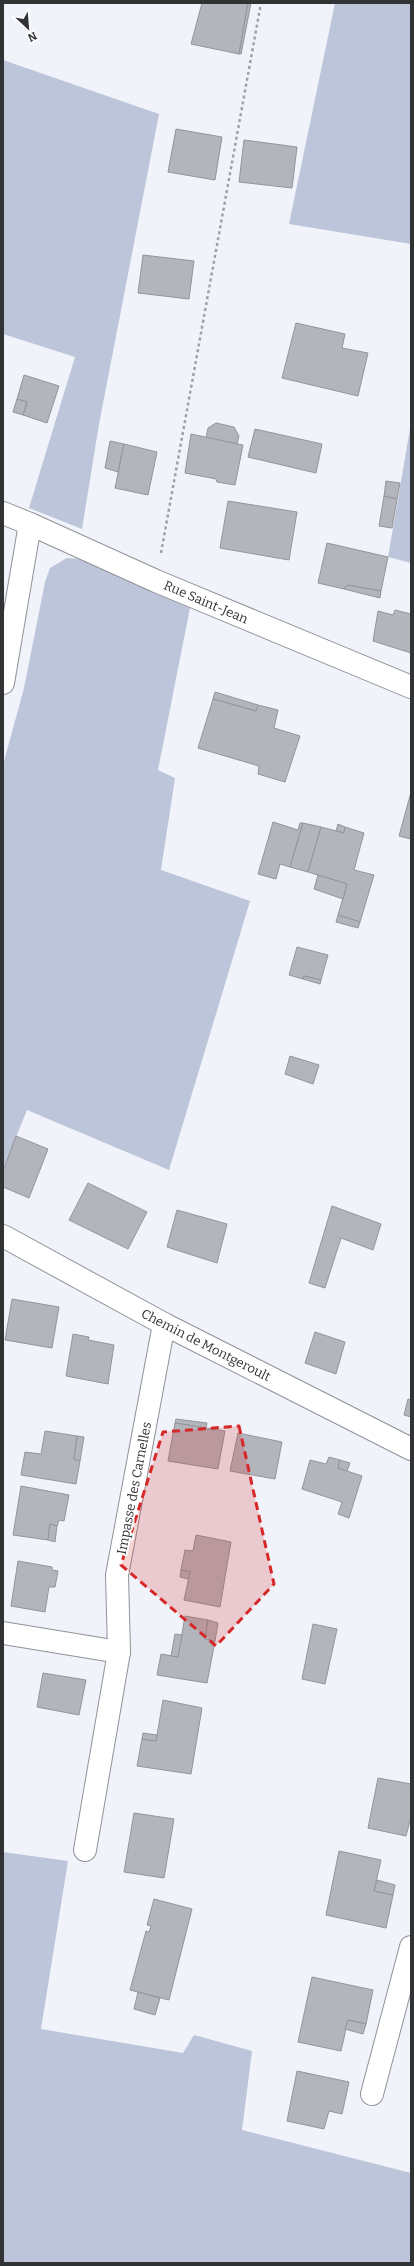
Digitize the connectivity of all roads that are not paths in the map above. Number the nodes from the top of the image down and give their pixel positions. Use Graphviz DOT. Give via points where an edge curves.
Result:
graph roads {
  1 [pos="3,513"];
  2 [pos="30,524"];
  3 [pos="3,683"];
  4 [pos="411,687"];
  5 [pos="3,1236"];
  6 [pos="164,1324"];
  7 [pos="411,1449"];
  8 [pos="3,1633"];
  9 [pos="119,1652"];
  10 [pos="85,1850"];
  11 [pos="411,1947"];
  12 [pos="372,2094"];
  1 -- 2 [label="street, Rue Saint-Jean"];
  2 -- 3 [label="street"];
  2 -- 4 [label="street, Rue Saint-Jean" via="156,581"];
  5 -- 6 [label="street, Chemin de Montgeroult"];
  6 -- 7 [label="street, Chemin de Montgeroult"];
  6 -- 9 [label="street, Impasse des Carnelles" via="118,1575"];
  8 -- 9 [label="street"];
  9 -- 10 [label="street, Impasse des Carnelles"];
  11 -- 12 [label="street"];
}
